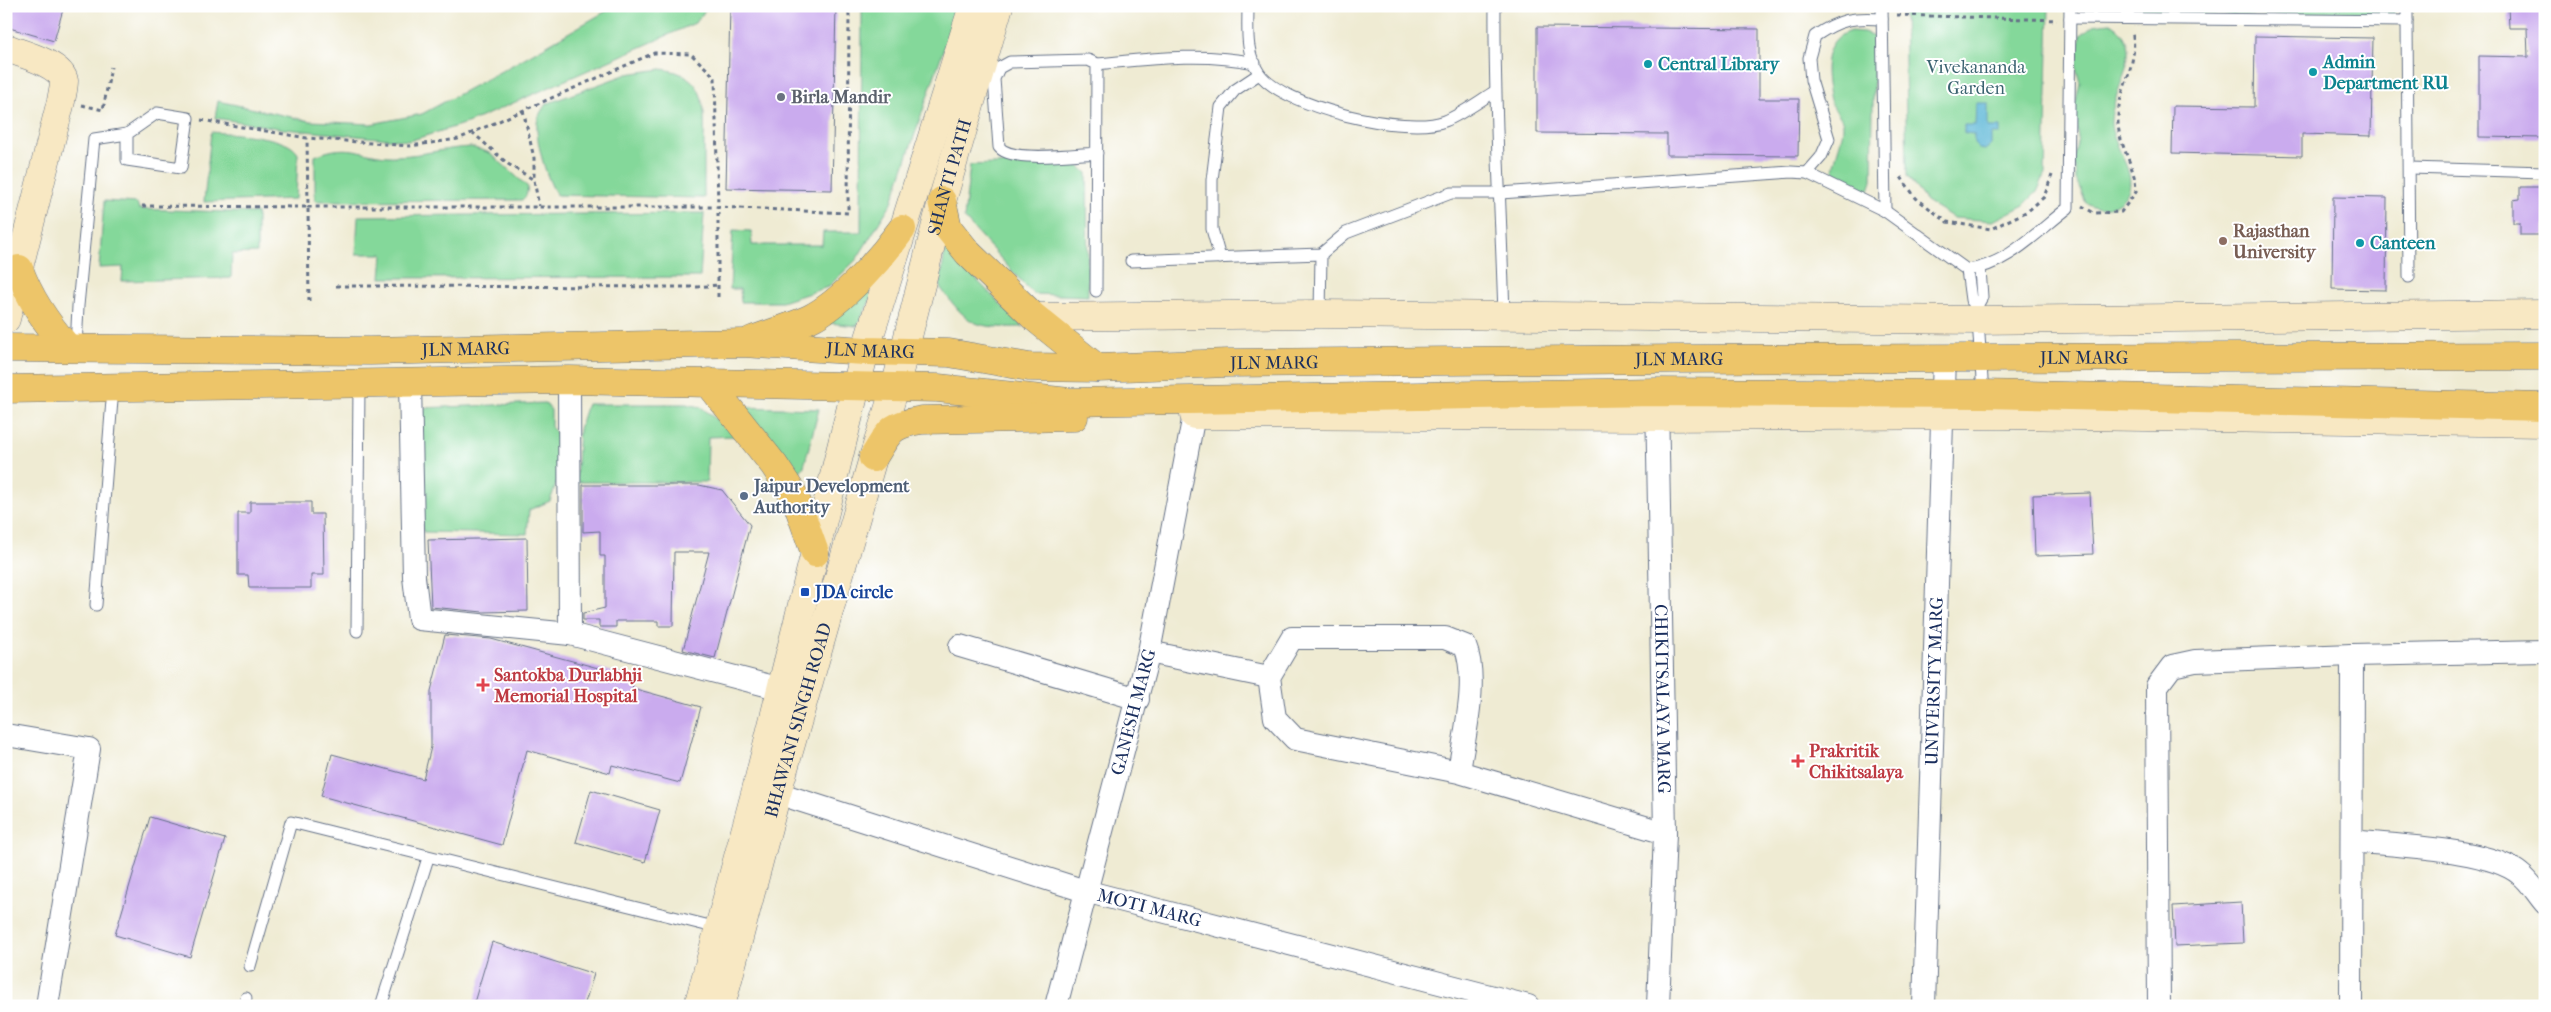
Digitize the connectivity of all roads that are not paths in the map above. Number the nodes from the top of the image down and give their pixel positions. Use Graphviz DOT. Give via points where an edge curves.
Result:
graph roads {
  1 [pos="973,6"];
  2 [pos="999,6"];
  3 [pos="1248,6"];
  4 [pos="1495,6"];
  5 [pos="1882,6"];
  6 [pos="2407,6"];
  7 [pos="2070,12"];
  8 [pos="1882,19"];
  9 [pos="2407,21"];
  10 [pos="6,48"];
  11 [pos="1097,64"];
  12 [pos="1257,68"];
  13 [pos="1494,92"];
  14 [pos="127,134"];
  15 [pos="1097,153"];
  16 [pos="2410,168"];
  17 [pos="2545,172"];
  18 [pos="1807,173"];
  19 [pos="1501,193"];
  20 [pos="942,201"];
  21 [pos="1885,211"];
  22 [pos="902,229"];
  23 [pos="1321,254"];
  24 [pos="1220,258"];
  25 [pos="1130,261"];
  26 [pos="19,269"];
  27 [pos="1980,269"];
  28 [pos="1967,270"];
  29 [pos="2409,276"];
  30 [pos="1096,291"];
  31 [pos="1978,313"];
  32 [pos="1320,314"];
  33 [pos="2545,314"];
  34 [pos="1504,316"];
  35 [pos="1034,317"];
  36 [pos="6,319"];
  37 [pos="744,344"];
  38 [pos="6,348"];
  39 [pos="72,348"];
  40 [pos="905,350"];
  41 [pos="865,351"];
  42 [pos="2545,356"];
  43 [pos="1944,357"];
  44 [pos="1981,359"];
  45 [pos="1097,368"];
  46 [pos="569,380"];
  47 [pos="708,382"];
  48 [pos="410,383"];
  49 [pos="359,384"];
  50 [pos="113,387"];
  51 [pos="855,388"];
  52 [pos="895,388"];
  53 [pos="6,389"];
  54 [pos="1983,394"];
  55 [pos="1657,405"];
  56 [pos="1944,405"];
  57 [pos="2545,407"];
  58 [pos="1199,408"];
  59 [pos="2545,423"];
  60 [pos="873,458"];
  61 [pos="815,553"];
  62 [pos="96,605"];
  63 [pos="357,631"];
  64 [pos="570,634"];
  65 [pos="960,646"];
  66 [pos="2545,651"];
  67 [pos="1149,652"];
  68 [pos="2352,655"];
  69 [pos="1269,677"];
  70 [pos="781,689"];
  71 [pos="1138,700"];
  72 [pos="6,735"];
  73 [pos="1459,772"];
  74 [pos="777,793"];
  75 [pos="1665,833"];
  76 [pos="2352,841"];
  77 [pos="428,858"];
  78 [pos="1085,891"];
  79 [pos="2545,903"];
  80 [pos="718,928"];
  81 [pos="250,966"];
  82 [pos="46,1006"];
  83 [pos="381,1006"];
  84 [pos="698,1006"];
  85 [pos="721,1006"];
  86 [pos="1056,1006"];
  87 [pos="1528,1006"];
  88 [pos="1658,1006"];
  89 [pos="1924,1006"];
  90 [pos="2158,1006"];
  91 [pos="2351,1006"];
  1 -- 22 [label="street, BHAWANI SINGH ROAD"];
  2 -- 20 [label="street, SHANTI PATH"];
  3 -- 12 [label="lane" via="1247,46"];
  4 -- 13 [label="lane"];
  5 -- 8 [label="lane"];
  6 -- 9 [label="lane"];
  7 -- 9 [label="lane" via="2128,19"];
  7 -- 27 [label="lane" via="2068,208 2004,258"];
  8 -- 18 [label="lane" via="1855,18 1832,24 1815,36 1810,58 1811,80 1829,138 1821,157"];
  8 -- 21 [label="lane"];
  9 -- 16 [label="lane"];
  10 -- 26 [label="street" via="54,66 64,80"];
  11 -- 12 [label="lane" via="1225,57"];
  11 -- 15 [label="lane"];
  11 -- 15 [label="lane" via="1088,60 1010,62 999,68 994,79 999,147 1003,152 1016,156"];
  12 -- 13 [label="lane" via="1288,97 1324,110 1404,125 1444,122"];
  12 -- 24 [label="lane" via="1221,107 1212,180 1212,229"];
  13 -- 19 [label="lane"];
  14 -- 14 [label="lane" via="157,113 188,118 181,168 127,160"];
  14 -- 39 [label="lane" via="94,139"];
  15 -- 30 [label="lane"];
  16 -- 17 [label="lane"];
  16 -- 29 [label="lane"];
  18 -- 19 [label="lane"];
  18 -- 21 [label="lane"];
  19 -- 23 [label="lane" via="1451,193 1346,234"];
  19 -- 34 [label="lane"];
  20 -- 35 [label="main road" via="948,228 968,253"];
  20 -- 40 [label="street, SHANTI PATH"];
  21 -- 28 [label="lane"];
  22 -- 37 [label="main road" via="850,289 811,318"];
  22 -- 41 [label="street, BHAWANI SINGH ROAD"];
  23 -- 24 [label="lane"];
  23 -- 32 [label="lane"];
  24 -- 25 [label="lane"];
  26 -- 36 [label="street"];
  26 -- 39 [label="main road" via="27,290 50,327"];
  27 -- 28 [label="lane"];
  27 -- 31 [label="lane" via="1982,297"];
  28 -- 31 [label="lane" via="1970,300"];
  31 -- 33 [label="street"];
  31 -- 34 [label="street"];
  31 -- 44 [label="lane"];
  32 -- 34 [label="street"];
  32 -- 35 [label="street"];
  35 -- 45 [label="main road"];
  37 -- 39 [label="main road, JLN MARG" via="370,351"];
  37 -- 41 [label="main road, JLN MARG"];
  38 -- 39 [label="main road, JLN MARG"];
  40 -- 41 [label="main road, JLN MARG"];
  40 -- 45 [label="main road, JLN MARG" via="949,353 1029,367"];
  40 -- 52 [label="street, BHAWANI SINGH ROAD"];
  41 -- 51 [label="street, BHAWANI SINGH ROAD"];
  42 -- 44 [label="main road, JLN MARG"];
  43 -- 44 [label="main road, JLN MARG"];
  43 -- 45 [label="main road, JLN MARG" via="1228,363"];
  43 -- 56 [label="street, UNIVERSITY MARG"];
  44 -- 54 [label="lane"];
  46 -- 47 [label="main road, JLN MARG"];
  46 -- 48 [label="main road, JLN MARG"];
  46 -- 64 [label="street"];
  47 -- 51 [label="main road, JLN MARG"];
  47 -- 61 [label="main road" via="795,497"];
  48 -- 49 [label="main road, JLN MARG"];
  48 -- 64 [label="street" via="414,577 419,619"];
  49 -- 50 [label="main road, JLN MARG"];
  49 -- 63 [label="lane"];
  50 -- 53 [label="main road, JLN MARG"];
  50 -- 62 [label="lane"];
  51 -- 52 [label="main road, JLN MARG"];
  51 -- 61 [label="street, BHAWANI SINGH ROAD"];
  52 -- 58 [label="main road, JLN MARG" via="938,388 1069,402"];
  52 -- 60 [label="street, BHAWANI SINGH ROAD"];
  54 -- 56 [label="main road, JLN MARG"];
  54 -- 57 [label="main road, JLN MARG"];
  55 -- 56 [label="main road, JLN MARG"];
  55 -- 58 [label="main road, JLN MARG"];
  55 -- 75 [label="street, CHIKITSALAYA MARG"];
  56 -- 59 [label="street"];
  56 -- 89 [label="street, UNIVERSITY MARG"];
  58 -- 60 [label="main road" via="922,420 899,424 888,433"];
  58 -- 67 [label="street, GANESH MARG"];
  60 -- 74 [label="street, BHAWANI SINGH ROAD"];
  61 -- 70 [label="street, BHAWANI SINGH ROAD"];
  64 -- 70 [label="street"];
  65 -- 71 [label="street"];
  66 -- 68 [label="street"];
  67 -- 69 [label="street"];
  67 -- 71 [label="street, GANESH MARG"];
  68 -- 76 [label="street"];
  68 -- 90 [label="street" via="2195,662 2172,666 2157,686"];
  69 -- 73 [label="street" via="1275,718 1295,739"];
  69 -- 73 [label="street" via="1292,638 1445,638 1465,646 1471,659 1471,687"];
  70 -- 80 [label="street, BHAWANI SINGH ROAD"];
  71 -- 78 [label="street, GANESH MARG"];
  72 -- 82 [label="street" via="89,749"];
  73 -- 75 [label="street"];
  74 -- 78 [label="street, MOTI MARG"];
  74 -- 85 [label="street, BHAWANI SINGH ROAD"];
  75 -- 88 [label="street, CHIKITSALAYA MARG"];
  76 -- 79 [label="street" via="2473,854 2497,860 2521,874"];
  76 -- 91 [label="street"];
  77 -- 80 [label="lane"];
  77 -- 81 [label="lane" via="291,822"];
  77 -- 83 [label="lane"];
  78 -- 86 [label="street, GANESH MARG"];
  78 -- 87 [label="street, MOTI MARG"];
  80 -- 84 [label="street, BHAWANI SINGH ROAD"];
}
